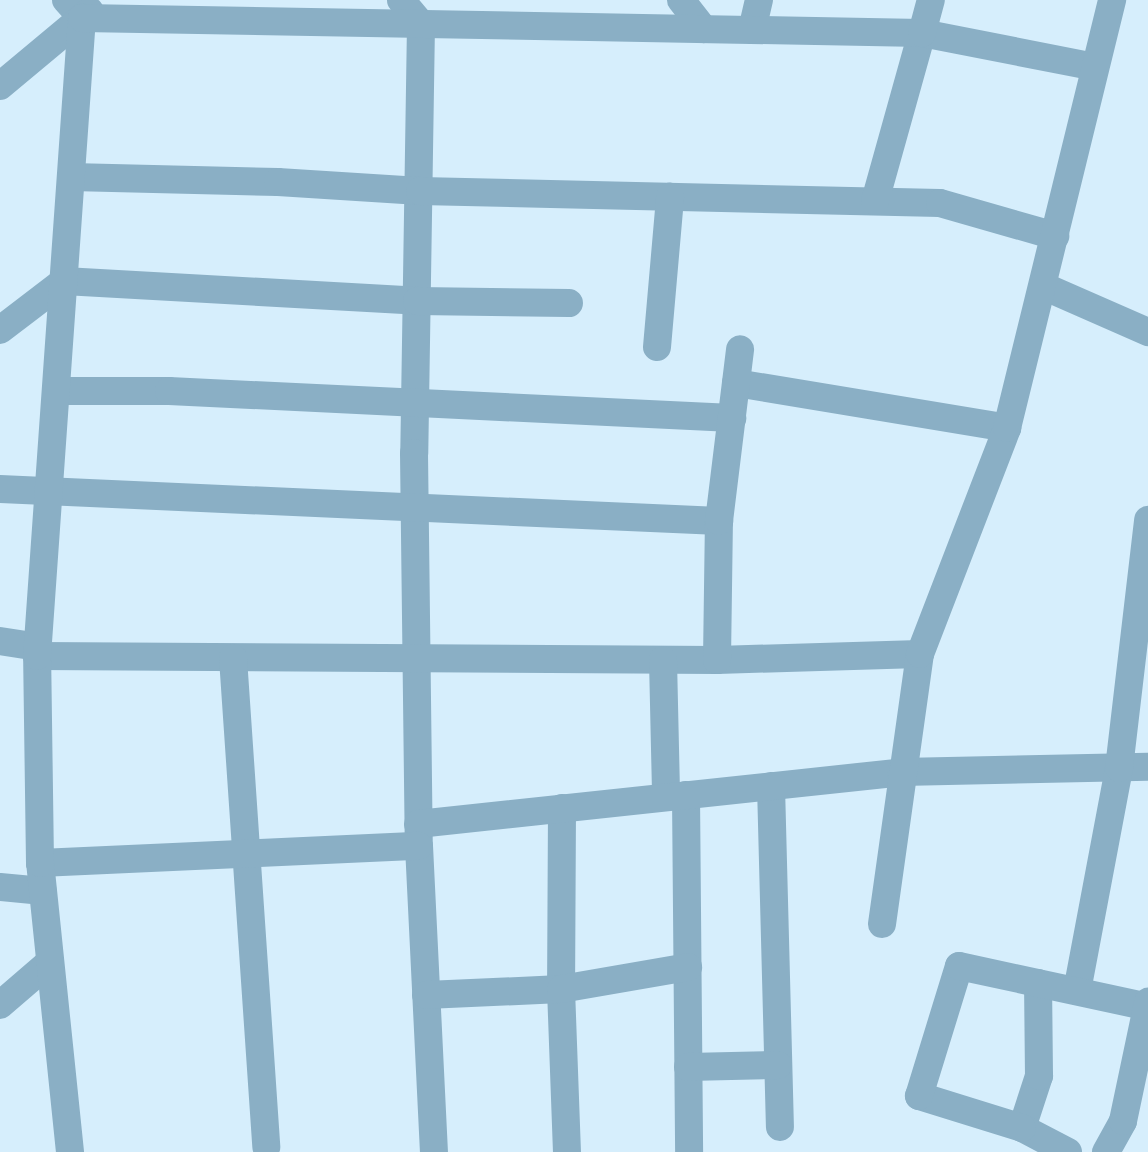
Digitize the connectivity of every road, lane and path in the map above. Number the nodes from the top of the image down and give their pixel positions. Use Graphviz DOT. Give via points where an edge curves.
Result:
graph roads {
  1 [pos="102,0"];
  2 [pos="402,0"];
  3 [pos="681,0"];
  4 [pos="759,0"];
  5 [pos="931,0"];
  6 [pos="1112,0"];
  7 [pos="74,9"];
  8 [pos="421,24"];
  9 [pos="704,29"];
  10 [pos="752,30"];
  11 [pos="922,33"];
  12 [pos="1095,67"];
  13 [pos="0,86"];
  14 [pos="71,177"];
  15 [pos="420,191"];
  16 [pos="670,196"];
  17 [pos="875,201"];
  18 [pos="1055,236"];
  19 [pos="64,282"];
  20 [pos="1043,286"];
  21 [pos="417,301"];
  22 [pos="568,303"];
  23 [pos="0,330"];
  24 [pos="1148,332"];
  25 [pos="657,347"];
  26 [pos="740,349"];
  27 [pos="736,384"];
  28 [pos="56,391"];
  29 [pos="415,402"];
  30 [pos="732,418"];
  31 [pos="1007,428"];
  32 [pos="0,488"];
  33 [pos="49,493"];
  34 [pos="414,508"];
  35 [pos="1148,520"];
  36 [pos="719,521"];
  37 [pos="0,642"];
  38 [pos="37,651"];
  39 [pos="920,654"];
  40 [pos="233,658"];
  41 [pos="417,660"];
  42 [pos="662,660"];
  43 [pos="717,660"];
  44 [pos="1148,767"];
  45 [pos="1119,768"];
  46 [pos="901,772"];
  47 [pos="771,786"];
  48 [pos="676,796"];
  49 [pos="562,808"];
  50 [pos="418,835"];
  51 [pos="245,853"];
  52 [pos="40,863"];
  53 [pos="0,886"];
  54 [pos="43,892"];
  55 [pos="882,924"];
  56 [pos="50,962"];
  57 [pos="688,967"];
  58 [pos="1038,983"];
  59 [pos="561,989"];
  60 [pos="1077,991"];
  61 [pos="426,994"];
  62 [pos="0,1005"];
  63 [pos="1147,1006"];
  64 [pos="778,1065"];
  65 [pos="688,1067"];
  66 [pos="780,1127"];
  67 [pos="1022,1128"];
  68 [pos="266,1147"];
  69 [pos="70,1152"];
  70 [pos="434,1152"];
  71 [pos="567,1152"];
  72 [pos="689,1152"];
  73 [pos="1068,1152"];
  74 [pos="1106,1152"];
  1 -- 7 [label="street"];
  2 -- 8 [label="street"];
  3 -- 9 [label="street"];
  4 -- 10 [label="street"];
  5 -- 11 [label="street"];
  6 -- 12 [label="street"];
  7 -- 8 [label="street"];
  7 -- 13 [label="street"];
  7 -- 14 [label="street"];
  8 -- 9 [label="street"];
  8 -- 15 [label="street"];
  9 -- 10 [label="street"];
  10 -- 11 [label="street"];
  11 -- 12 [label="street"];
  11 -- 17 [label="street"];
  12 -- 18 [label="street"];
  14 -- 15 [label="street" via="278,182"];
  14 -- 19 [label="street"];
  15 -- 16 [label="street"];
  15 -- 21 [label="street"];
  16 -- 17 [label="street"];
  16 -- 25 [label="street"];
  17 -- 18 [label="street" via="940,203"];
  18 -- 20 [label="street"];
  19 -- 21 [label="street"];
  19 -- 23 [label="street"];
  19 -- 28 [label="street"];
  20 -- 24 [label="street"];
  20 -- 31 [label="street"];
  21 -- 22 [label="street"];
  21 -- 29 [label="street"];
  26 -- 27 [label="street"];
  27 -- 30 [label="street"];
  27 -- 31 [label="street"];
  28 -- 29 [label="street" via="169,390"];
  28 -- 33 [label="street"];
  29 -- 30 [label="street"];
  29 -- 34 [label="street"];
  30 -- 36 [label="street"];
  31 -- 39 [label="street"];
  32 -- 33 [label="street"];
  33 -- 34 [label="street"];
  33 -- 38 [label="street"];
  34 -- 36 [label="street"];
  34 -- 41 [label="street"];
  35 -- 45 [label="street"];
  36 -- 43 [label="street"];
  37 -- 38 [label="street"];
  38 -- 40 [label="street"];
  38 -- 52 [label="street"];
  39 -- 43 [label="street"];
  39 -- 46 [label="street"];
  40 -- 41 [label="street"];
  40 -- 51 [label="street"];
  41 -- 42 [label="street"];
  41 -- 50 [label="street"];
  42 -- 43 [label="street"];
  42 -- 48 [label="street"];
  44 -- 45 [label="street"];
  45 -- 46 [label="street"];
  45 -- 60 [label="street"];
  46 -- 47 [label="street"];
  46 -- 55 [label="street"];
  47 -- 48 [label="street"];
  47 -- 64 [label="street"];
  48 -- 49 [label="street"];
  48 -- 57 [label="street"];
  49 -- 50 [label="street"];
  49 -- 59 [label="street"];
  50 -- 51 [label="street"];
  50 -- 61 [label="street"];
  51 -- 52 [label="street"];
  51 -- 68 [label="street"];
  52 -- 54 [label="street"];
  53 -- 54 [label="street"];
  54 -- 56 [label="street"];
  56 -- 62 [label="street"];
  56 -- 69 [label="street"];
  57 -- 59 [label="street"];
  57 -- 65 [label="street"];
  58 -- 60 [label="street"];
  58 -- 67 [label="street" via="1039,1076"];
  58 -- 67 [label="street" via="958,966 919,1096"];
  59 -- 61 [label="street"];
  59 -- 71 [label="street"];
  60 -- 63 [label="street"];
  61 -- 70 [label="street"];
  63 -- 74 [label="street" via="1123,1121"];
  64 -- 65 [label="street"];
  64 -- 66 [label="street"];
  65 -- 72 [label="street"];
  67 -- 73 [label="street"];
}
